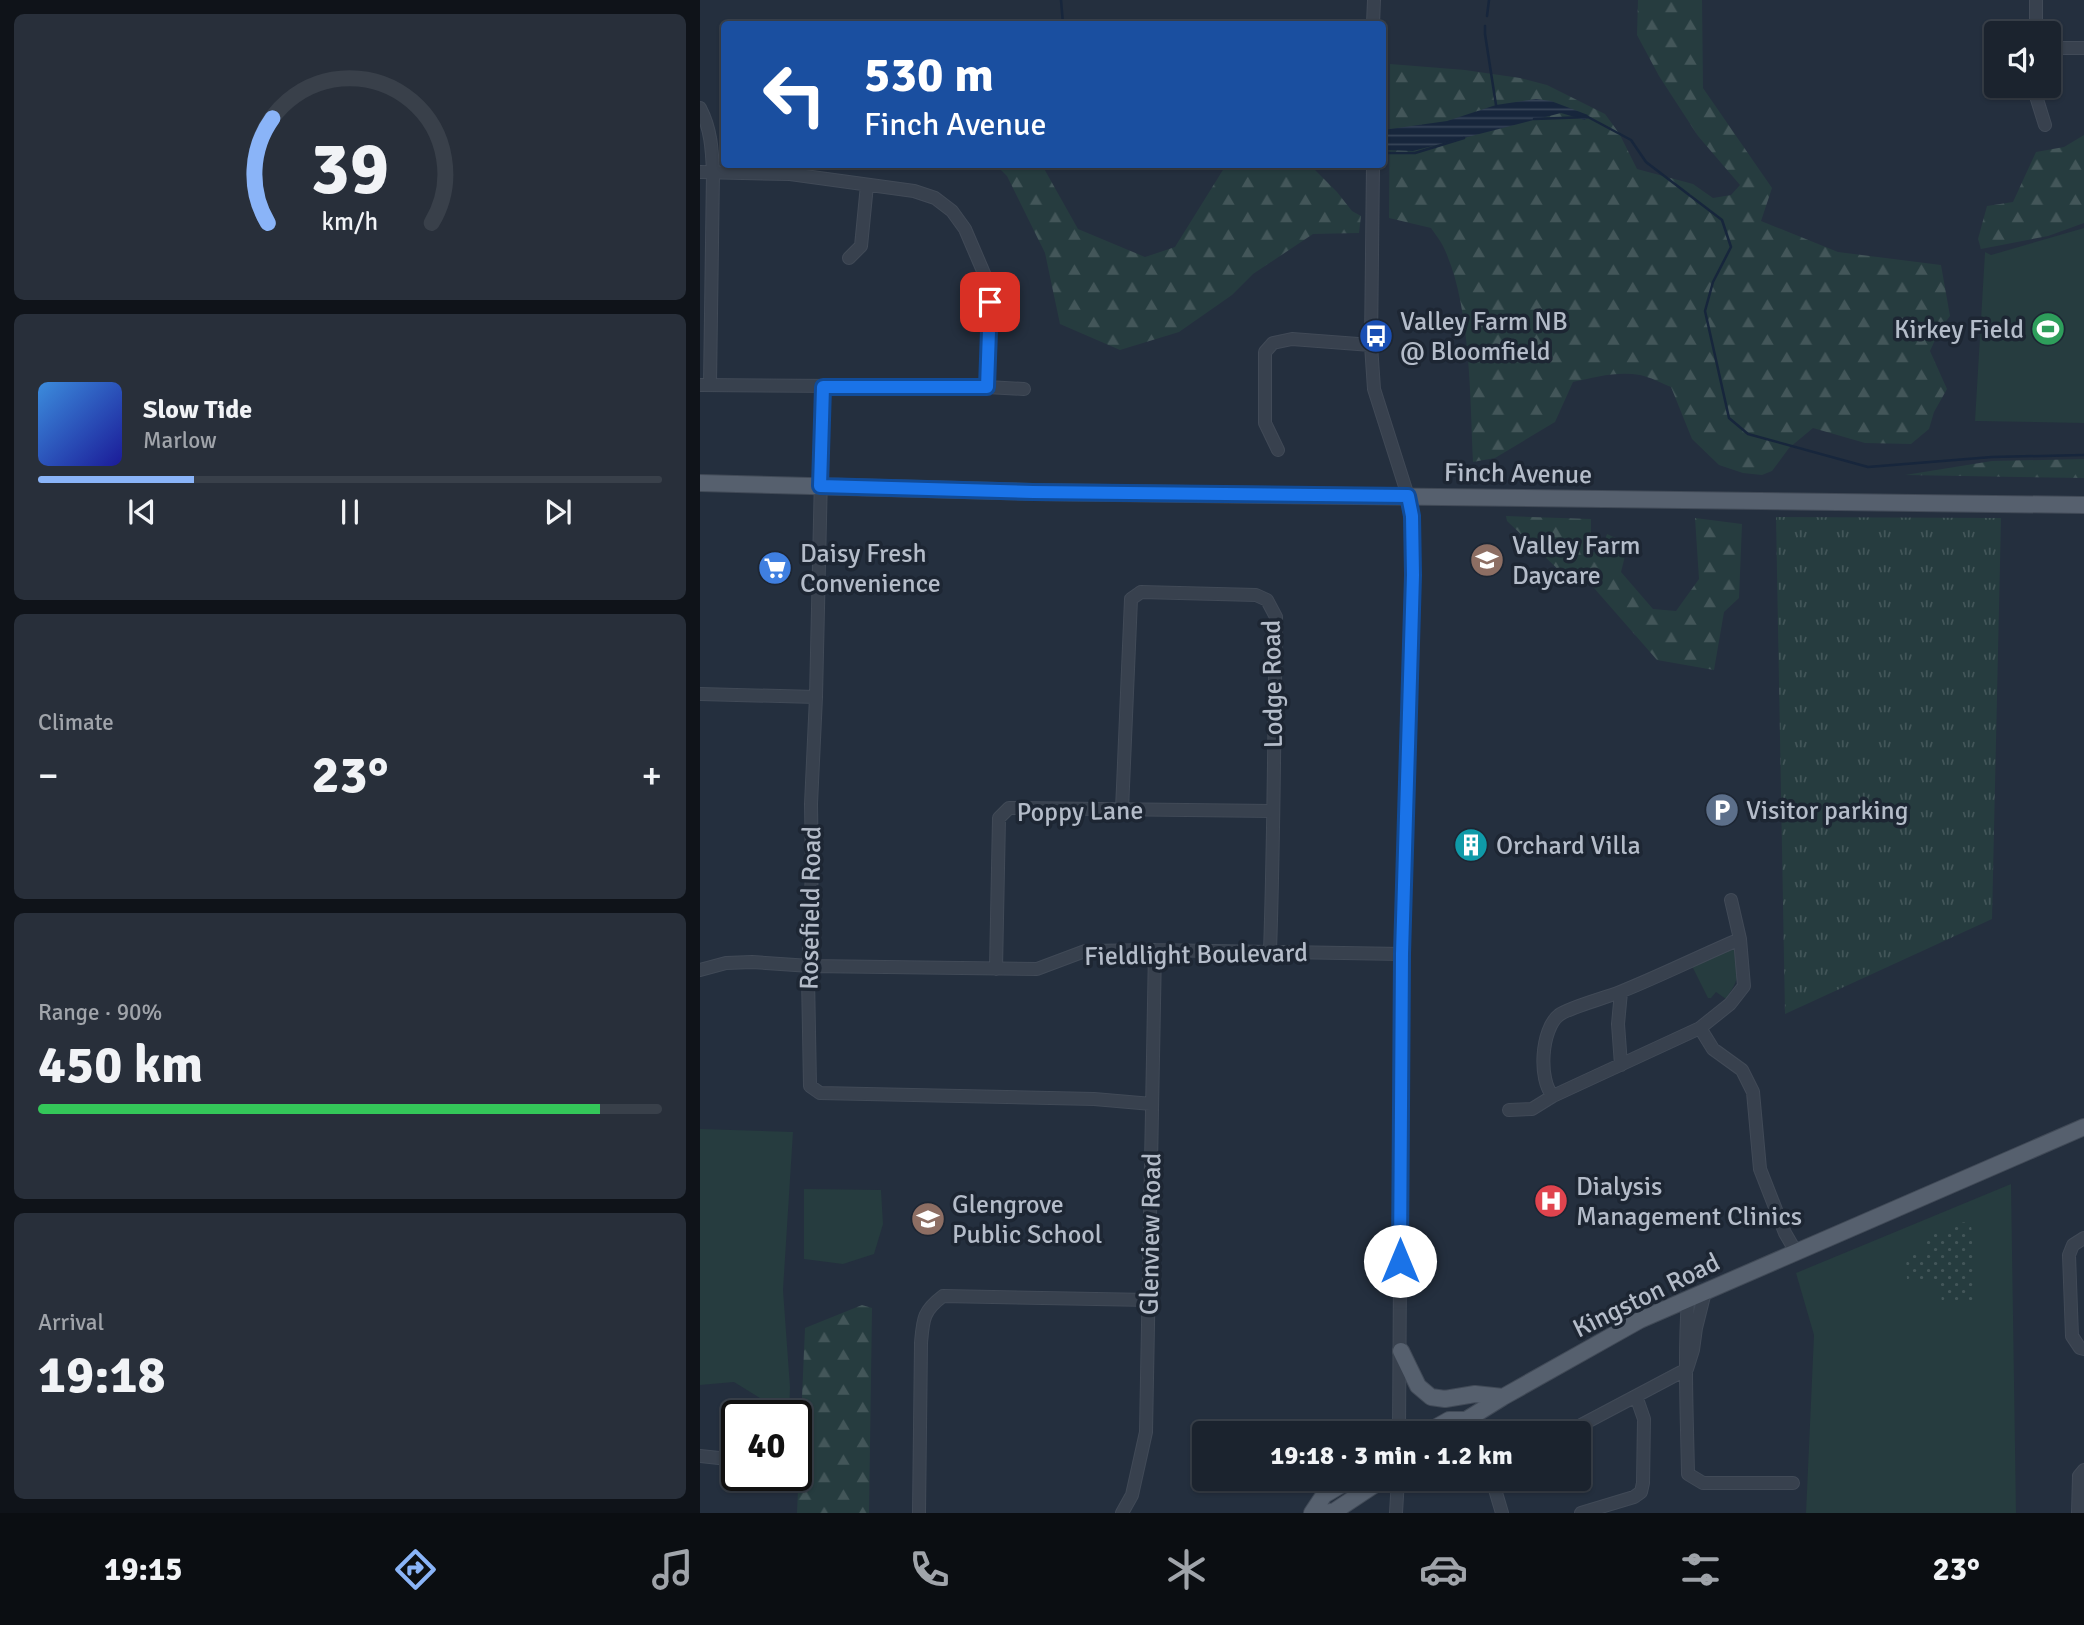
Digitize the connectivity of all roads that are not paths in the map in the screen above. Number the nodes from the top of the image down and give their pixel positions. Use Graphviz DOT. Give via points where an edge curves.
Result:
graph roads {
  1 [pos="1374,0"];
  2 [pos="2036,0"];
  3 [pos="1373,21"];
  4 [pos="2036,21"];
  5 [pos="2061,48"];
  6 [pos="2084,48"];
  7 [pos="2037,98"];
  8 [pos="700,108"];
  9 [pos="2045,125"];
  10 [pos="1373,171"];
  11 [pos="707,172"];
  12 [pos="867,185"];
  13 [pos="849,258"];
  14 [pos="1371,345"];
  15 [pos="705,385"];
  16 [pos="823,387"];
  17 [pos="987,387"];
  18 [pos="1024,389"];
  19 [pos="1278,450"];
  20 [pos="700,483"];
  21 [pos="820,486"];
  22 [pos="1408,496"];
  23 [pos="2084,505"];
  24 [pos="700,694"];
  25 [pos="816,697"];
  26 [pos="1122,810"];
  27 [pos="1272,810"];
  28 [pos="1731,900"];
  29 [pos="1740,939"];
  30 [pos="1155,950"];
  31 [pos="1270,951"];
  32 [pos="1402,954"];
  33 [pos="810,966"];
  34 [pos="996,969"];
  35 [pos="700,970"];
  36 [pos="1621,992"];
  37 [pos="1700,1028"];
  38 [pos="1621,1065"];
  39 [pos="1553,1096"];
  40 [pos="1152,1104"];
  41 [pos="1509,1110"];
  42 [pos="2084,1127"];
  43 [pos="2084,1238"];
  44 [pos="1797,1252"];
  45 [pos="1705,1292"];
  46 [pos="1149,1300"];
  47 [pos="1688,1300"];
  48 [pos="2084,1349"];
  49 [pos="1401,1351"];
  50 [pos="1687,1369"];
  51 [pos="1636,1396"];
  52 [pos="1503,1397"];
  53 [pos="1399,1421"];
  54 [pos="1471,1421"];
  55 [pos="1589,1421"];
  56 [pos="700,1456"];
  57 [pos="719,1458"];
  58 [pos="2084,1470"];
  59 [pos="1793,1483"];
  60 [pos="1331,1491"];
  61 [pos="1365,1491"];
  62 [pos="1397,1491"];
  63 [pos="1495,1491"];
  64 [pos="919,1513"];
  65 [pos="1122,1513"];
  66 [pos="1312,1513"];
  67 [pos="1325,1513"];
  68 [pos="1396,1513"];
  69 [pos="1502,1513"];
  70 [pos="1581,1513"];
  71 [pos="2078,1513"];
  1 -- 3 [label="street"];
  2 -- 4 [label="street"];
  5 -- 6 [label="street"];
  7 -- 9 [label="street"];
  8 -- 11 [label="street" via="712,146"];
  10 -- 14 [label="street"];
  11 -- 12 [label="street" via="790,174"];
  11 -- 15 [label="street"];
  12 -- 13 [label="street" via="861,246"];
  12 -- 17 [label="street" via="935,198 965,229 986,278 990,302"];
  14 -- 19 [label="street" via="1292,339 1273,343 1265,352 1265,423"];
  14 -- 22 [label="street" via="1374,389"];
  15 -- 16 [label="street"];
  16 -- 17 [label="street"];
  16 -- 21 [label="street, Rosefield Road"];
  17 -- 18 [label="street"];
  20 -- 21 [label="main road, Finch Avenue"];
  21 -- 22 [label="main road, Finch Avenue"];
  21 -- 25 [label="street, Rosefield Road"];
  22 -- 23 [label="main road, Finch Avenue"];
  22 -- 32 [label="street" via="1413,575"];
  24 -- 25 [label="street"];
  25 -- 33 [label="street, Rosefield Road"];
  26 -- 27 [label="street, Poppy Lane"];
  26 -- 27 [label="street, Lodge Road" via="1131,599 1141,592 1256,595 1267,600 1276,617"];
  26 -- 34 [label="street, Poppy Lane" via="1009,808 999,818"];
  27 -- 31 [label="street, Lodge Road"];
  28 -- 29 [label="street"];
  29 -- 36 [label="street"];
  29 -- 37 [label="street" via="1744,986"];
  30 -- 31 [label="street, Fieldlight Boulevard"];
  30 -- 34 [label="street, Fieldlight Boulevard" via="1085,951 1037,969"];
  30 -- 40 [label="street, Glenview Road"];
  31 -- 32 [label="street, Fieldlight Boulevard"];
  32 -- 49 [label="street"];
  33 -- 34 [label="street, Fieldlight Boulevard"];
  33 -- 35 [label="street, Fieldlight Boulevard" via="726,963"];
  33 -- 40 [label="street, Rosefield Road" via="810,1086 820,1093"];
  36 -- 38 [label="street"];
  36 -- 39 [label="street" via="1558,1016 1547,1033 1543,1069"];
  37 -- 38 [label="street"];
  37 -- 44 [label="street" via="1713,1049 1742,1070 1754,1092 1760,1169"];
  38 -- 39 [label="street"];
  39 -- 41 [label="street" via="1532,1109"];
  40 -- 46 [label="street, Glenview Road"];
  42 -- 44 [label="main road, Kingston Road"];
  43 -- 48 [label="street" via="2073,1245 2069,1255 2072,1336"];
  44 -- 45 [label="main road, Kingston Road"];
  45 -- 47 [label="main road, Kingston Road"];
  45 -- 50 [label="street"];
  46 -- 64 [label="street" via="943,1296 931,1305 923,1318 921,1343"];
  46 -- 65 [label="street, Glenview Road" via="1146,1432 1132,1496"];
  47 -- 50 [label="street"];
  47 -- 52 [label="main road, Kingston Road" via="1640,1320"];
  49 -- 52 [label="main road" via="1418,1386 1431,1397"];
  49 -- 53 [label="street"];
  50 -- 51 [label="street"];
  50 -- 59 [label="street" via="1688,1474 1703,1483"];
  51 -- 55 [label="street"];
  51 -- 70 [label="street" via="1644,1419 1642,1489 1637,1496"];
  52 -- 54 [label="main road, Kingston Road"];
  56 -- 57 [label="street"];
  58 -- 71 [label="street" via="2078,1476"];
  60 -- 66 [label="main road"];
  61 -- 67 [label="main road"];
  62 -- 68 [label="street"];
  63 -- 69 [label="street"];
}
